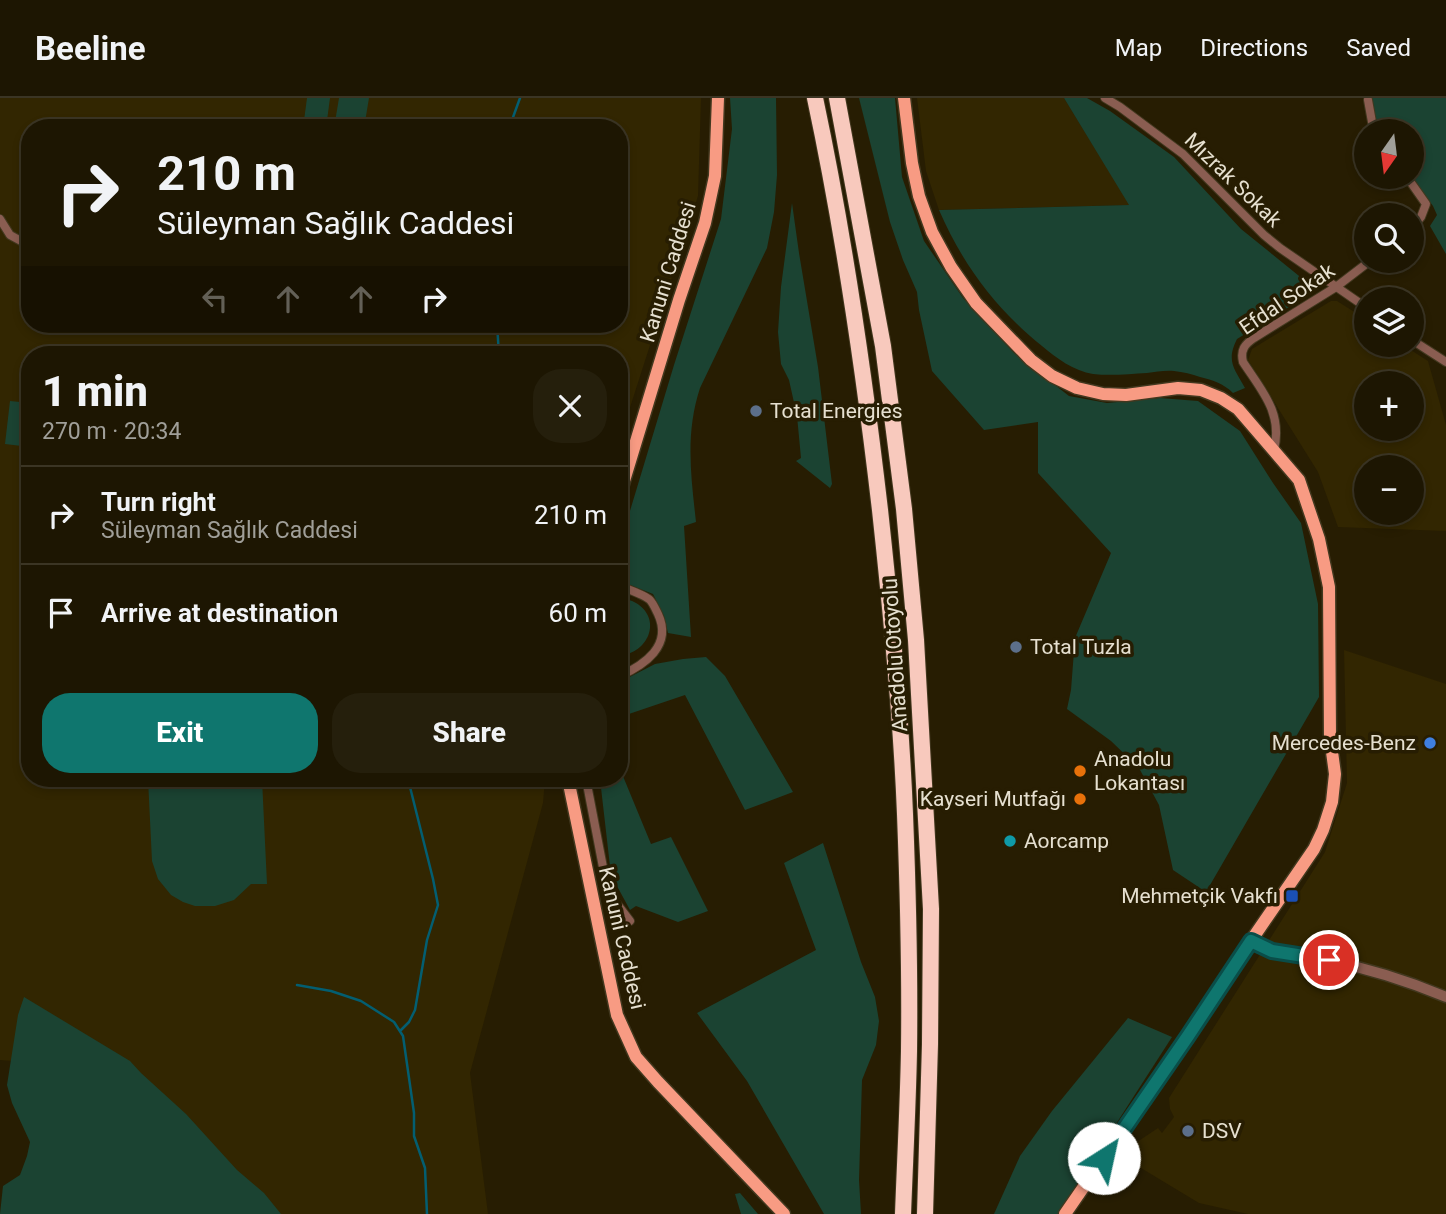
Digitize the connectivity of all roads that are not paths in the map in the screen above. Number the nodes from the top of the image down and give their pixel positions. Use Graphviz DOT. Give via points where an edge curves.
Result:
graph roads {
  1 [pos="718,98"];
  2 [pos="815,98"];
  3 [pos="837,98"];
  4 [pos="904,98"];
  5 [pos="1105,98"];
  6 [pos="1367,100"];
  7 [pos="1372,119"];
  8 [pos="1415,189"];
  9 [pos="1424,210"];
  10 [pos="0,219"];
  11 [pos="21,240"];
  12 [pos="1354,273"];
  13 [pos="1336,287"];
  14 [pos="1354,299"];
  15 [pos="1424,348"];
  16 [pos="1446,362"];
  17 [pos="1274,450"];
  18 [pos="628,468"];
  19 [pos="628,589"];
  20 [pos="628,672"];
  21 [pos="570,787"];
  22 [pos="588,787"];
  23 [pos="630,921"];
  24 [pos="1251,941"];
  25 [pos="1446,997"];
  26 [pos="784,1214"];
  27 [pos="903,1214"];
  28 [pos="925,1214"];
  29 [pos="1065,1214"];
  1 -- 18 [label="main road, Kanuni Caddesi" via="715,176 705,223"];
  2 -- 27 [label="highway, Anadolu Otoyolu" via="868,404 891,613 908,901"];
  3 -- 28 [label="highway, Anadolu Otoyolu" via="883,346 916,640 931,909"];
  4 -- 17 [label="main road" via="912,163 932,232 976,303 1031,360 1077,388 1103,394 1178,388 1221,397 1238,408"];
  5 -- 13 [label="street, Mızrak Sokak" via="1171,145 1264,235"];
  6 -- 7 [label="street"];
  8 -- 9 [label="street" via="1426,205"];
  10 -- 11 [label="street" via="10,235"];
  12 -- 13 [label="street, Efdal Sokak"];
  13 -- 14 [label="street, Mızrak Sokak"];
  13 -- 17 [label="street, Efdal Sokak" via="1243,349 1243,362 1274,414"];
  15 -- 16 [label="street"];
  17 -- 24 [label="main road" via="1298,480 1319,539 1329,587 1330,737 1335,774 1332,802 1318,840"];
  19 -- 20 [label="street" via="650,599 662,629 650,659"];
  21 -- 26 [label="main road, Kanuni Caddesi" via="617,1014 636,1056"];
  22 -- 23 [label="street" via="607,888"];
  24 -- 25 [label="street" via="1272,951 1381,972"];
  24 -- 29 [label="main road"];
}
